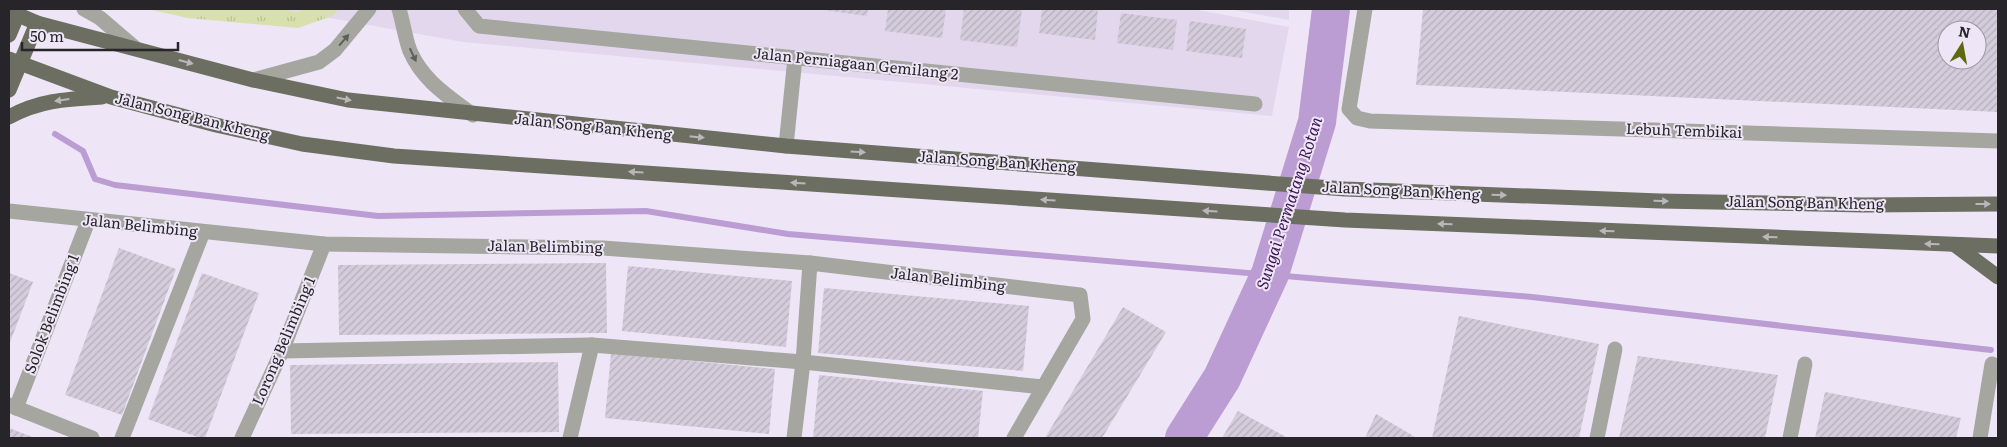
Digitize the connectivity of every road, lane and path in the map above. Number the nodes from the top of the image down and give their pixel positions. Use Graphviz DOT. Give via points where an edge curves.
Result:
graph roads {
  1 [pos="84,9"];
  2 [pos="369,9"];
  3 [pos="400,9"];
  4 [pos="465,9"];
  5 [pos="1365,9"];
  6 [pos="13,14"];
  7 [pos="37,24"];
  8 [pos="9,35"];
  9 [pos="135,48"];
  10 [pos="795,58"];
  11 [pos="14,61"];
  12 [pos="253,80"];
  13 [pos="9,90"];
  14 [pos="111,97"];
  15 [pos="1255,104"];
  16 [pos="473,115"];
  17 [pos="9,117"];
  18 [pos="1998,141"];
  19 [pos="786,146"];
  20 [pos="1998,204"];
  21 [pos="9,211"];
  22 [pos="88,221"];
  23 [pos="203,232"];
  24 [pos="324,244"];
  25 [pos="1955,245"];
  26 [pos="1998,246"];
  27 [pos="810,264"];
  28 [pos="1998,277"];
  29 [pos="592,344"];
  30 [pos="1615,349"];
  31 [pos="282,351"];
  32 [pos="803,362"];
  33 [pos="1805,364"];
  34 [pos="1992,364"];
  35 [pos="1043,387"];
  36 [pos="12,407"];
  37 [pos="92,438"];
  38 [pos="122,438"];
  39 [pos="242,438"];
  40 [pos="570,438"];
  41 [pos="794,438"];
  42 [pos="1014,438"];
  43 [pos="1597,438"];
  44 [pos="1790,438"];
  45 [pos="1980,438"];
  1 -- 9 [label="street" via="100,18"];
  12 -- 2 [label="street, one-way" via="319,62 335,50"];
  3 -- 16 [label="street, one-way" via="410,49 418,66 430,82"];
  4 -- 10 [label="street, Jalan Perniagaan Gemilang 2" via="479,26"];
  5 -- 18 [label="street, Lebuh Tembikai" via="1349,109 1356,118 1370,122"];
  6 -- 7 [label="main road, Jalan Song Ban Kheng"];
  6 -- 8 [label="main road"];
  7 -- 9 [label="main road, Jalan Song Ban Kheng"];
  7 -- 11 [label="main road"];
  9 -- 12 [label="main road, Jalan Song Ban Kheng, one-way"];
  10 -- 15 [label="street, Jalan Perniagaan Gemilang 2"];
  10 -- 19 [label="street"];
  11 -- 13 [label="main road"];
  11 -- 14 [label="main road, Jalan Song Ban Kheng"];
  12 -- 16 [label="main road, Jalan Song Ban Kheng, one-way" via="348,100"];
  14 -- 17 [label="main road, one-way" via="64,99 26,107"];
  25 -- 14 [label="main road, Jalan Song Ban Kheng, one-way" via="1345,220 394,156 302,144"];
  16 -- 19 [label="main road, Jalan Song Ban Kheng, one-way"];
  19 -- 20 [label="main road, Jalan Song Ban Kheng, one-way" via="1346,189 1669,202"];
  21 -- 22 [label="street, Jalan Belimbing"];
  22 -- 23 [label="street, Jalan Belimbing"];
  22 -- 36 [label="street, Solok Belimbing 1"];
  23 -- 24 [label="street, Jalan Belimbing"];
  23 -- 38 [label="street"];
  24 -- 27 [label="street, Jalan Belimbing" via="603,248"];
  24 -- 31 [label="street, Lorong Belimbing 1"];
  25 -- 26 [label="main road, Jalan Song Ban Kheng"];
  25 -- 28 [label="main road"];
  27 -- 32 [label="street"];
  27 -- 35 [label="street, Jalan Belimbing" via="1080,295 1083,319"];
  29 -- 31 [label="street"];
  29 -- 32 [label="street"];
  29 -- 40 [label="street"];
  30 -- 43 [label="street"];
  31 -- 39 [label="street, Lorong Belimbing 1"];
  32 -- 35 [label="street"];
  32 -- 41 [label="street"];
  33 -- 44 [label="street"];
  34 -- 45 [label="street"];
  35 -- 42 [label="street"];
  36 -- 37 [label="street"];
}
